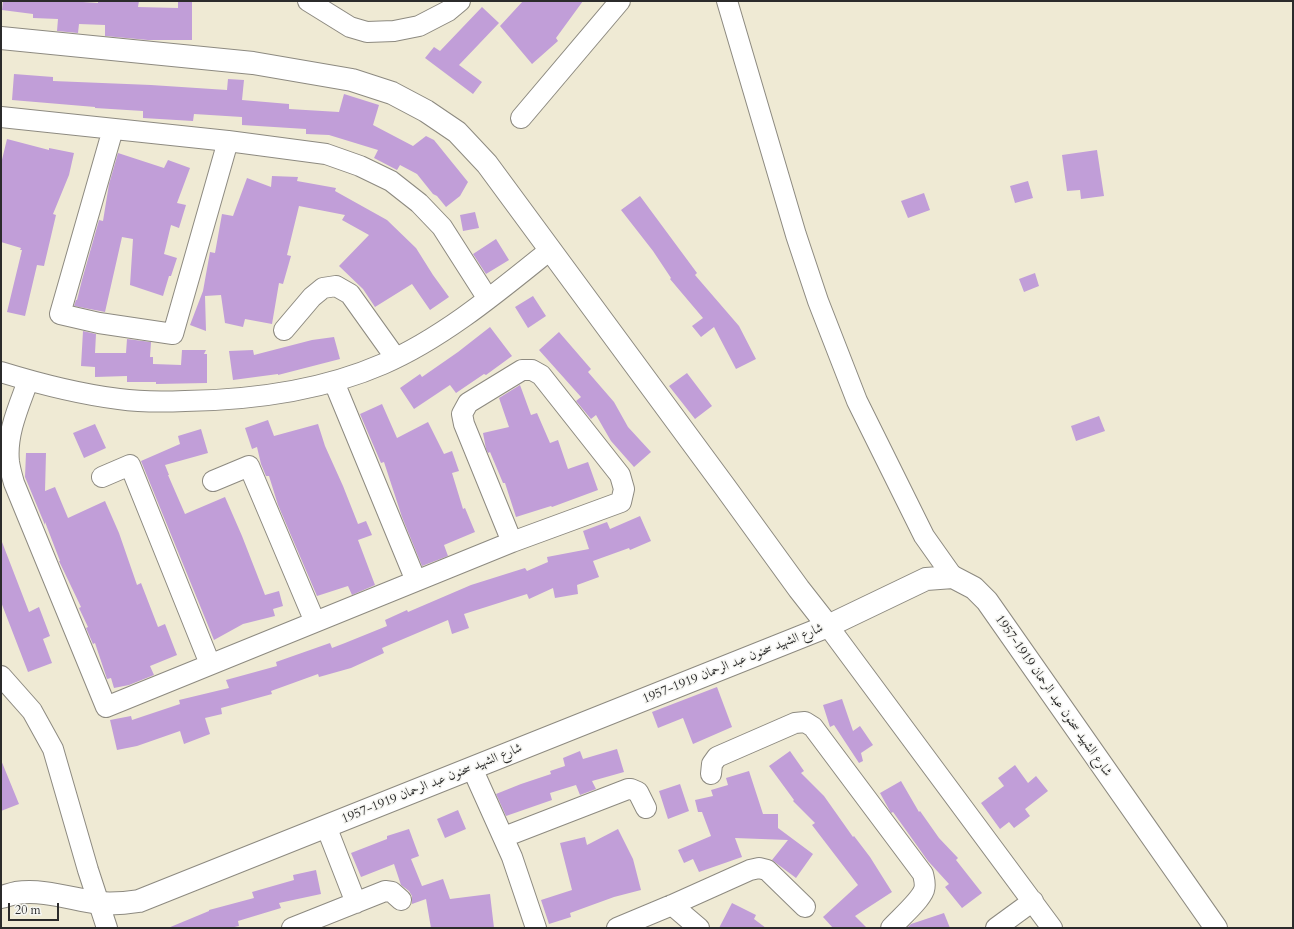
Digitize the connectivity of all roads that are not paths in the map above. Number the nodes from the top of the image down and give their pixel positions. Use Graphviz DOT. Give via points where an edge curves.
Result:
graph roads {
  1 [pos="308,1"];
  2 [pos="460,1"];
  3 [pos="620,1"];
  4 [pos="727,1"];
  5 [pos="1,38"];
  6 [pos="1,117"];
  7 [pos="521,118"];
  8 [pos="113,129"];
  9 [pos="228,141"];
  10 [pos="550,250"];
  11 [pos="488,299"];
  12 [pos="284,330"];
  13 [pos="395,357"];
  14 [pos="1,372"];
  15 [pos="28,380"];
  16 [pos="334,382"];
  17 [pos="102,477"];
  18 [pos="213,481"];
  19 [pos="512,542"];
  20 [pos="953,576"];
  21 [pos="416,581"];
  22 [pos="315,622"];
  23 [pos="828,626"];
  24 [pos="210,664"];
  25 [pos="1,676"];
  26 [pos="472,768"];
  27 [pos="711,774"];
  28 [pos="646,808"];
  29 [pos="326,826"];
  30 [pos="504,836"];
  31 [pos="1,897"];
  32 [pos="401,900"];
  33 [pos="1033,901"];
  34 [pos="99,902"];
  35 [pos="356,903"];
  36 [pos="672,905"];
  37 [pos="805,907"];
  38 [pos="296,927"];
  39 [pos="107,928"];
  40 [pos="536,928"];
  41 [pos="617,928"];
  42 [pos="699,928"];
  43 [pos="891,928"];
  44 [pos="996,928"];
  45 [pos="1052,928"];
  46 [pos="1216,928"];
  1 -- 2 [label="street" via="350,27 367,32 394,31 419,26 448,11"];
  3 -- 7 [label="street"];
  4 -- 20 [label="street" via="796,235 818,301 857,401 924,536"];
  5 -- 10 [label="street" via="253,63 352,80 392,93 426,111 457,132 487,164"];
  6 -- 8 [label="street"];
  8 -- 9 [label="street"];
  8 -- 9 [label="street" via="60,314 99,324 173,334"];
  9 -- 11 [label="street" via="326,154 391,181 419,203 442,227"];
  10 -- 11 [label="street"];
  10 -- 23 [label="street"];
  11 -- 13 [label="street" via="426,341"];
  12 -- 13 [label="street" via="312,297 323,288 336,286 350,294"];
  13 -- 16 [label="street"];
  14 -- 15 [label="street"];
  15 -- 16 [label="street" via="120,400 167,402 224,401"];
  15 -- 24 [label="street" via="14,418 10,439 9,461 14,483 106,707"];
  16 -- 21 [label="street"];
  17 -- 24 [label="street" via="130,464"];
  18 -- 22 [label="street" via="249,466"];
  19 -- 19 [label="street" via="621,502 624,489 620,475 610,462 541,375 532,370 522,370 468,403 462,414"];
  19 -- 21 [label="street"];
  20 -- 23 [label="street, شارع الشهيد سحنون عبد الرحمان 1919-1957" via="926,579"];
  20 -- 46 [label="street, شارع الشهيد سحنون عبد الرحمان 1919-1957" via="974,588 987,600"];
  21 -- 22 [label="street"];
  22 -- 24 [label="street"];
  23 -- 26 [label="street, شارع الشهيد سحنون عبد الرحمان 1919-1957"];
  23 -- 33 [label="street"];
  25 -- 34 [label="street" via="32,711 53,749"];
  26 -- 29 [label="street, شارع الشهيد سحنون عبد الرحمان 1919-1957"];
  26 -- 30 [label="street"];
  27 -- 43 [label="street" via="712,764 717,757 795,723 805,722 813,727 923,874 925,882 920,898"];
  28 -- 30 [label="street" via="638,792 628,789"];
  29 -- 34 [label="street, شارع الشهيد سحنون عبد الرحمان 1919-1957" via="139,901"];
  29 -- 35 [label="street"];
  30 -- 40 [label="street"];
  31 -- 34 [label="street, شارع الشهيد سحنون عبد الرحمان 1919-1957" via="32,892"];
  32 -- 35 [label="street" via="392,892 385,891"];
  33 -- 44 [label="street"];
  33 -- 45 [label="street"];
  34 -- 39 [label="street"];
  35 -- 38 [label="street"];
  36 -- 37 [label="street" via="759,868 767,870"];
  36 -- 41 [label="street"];
  36 -- 42 [label="street"];
}
